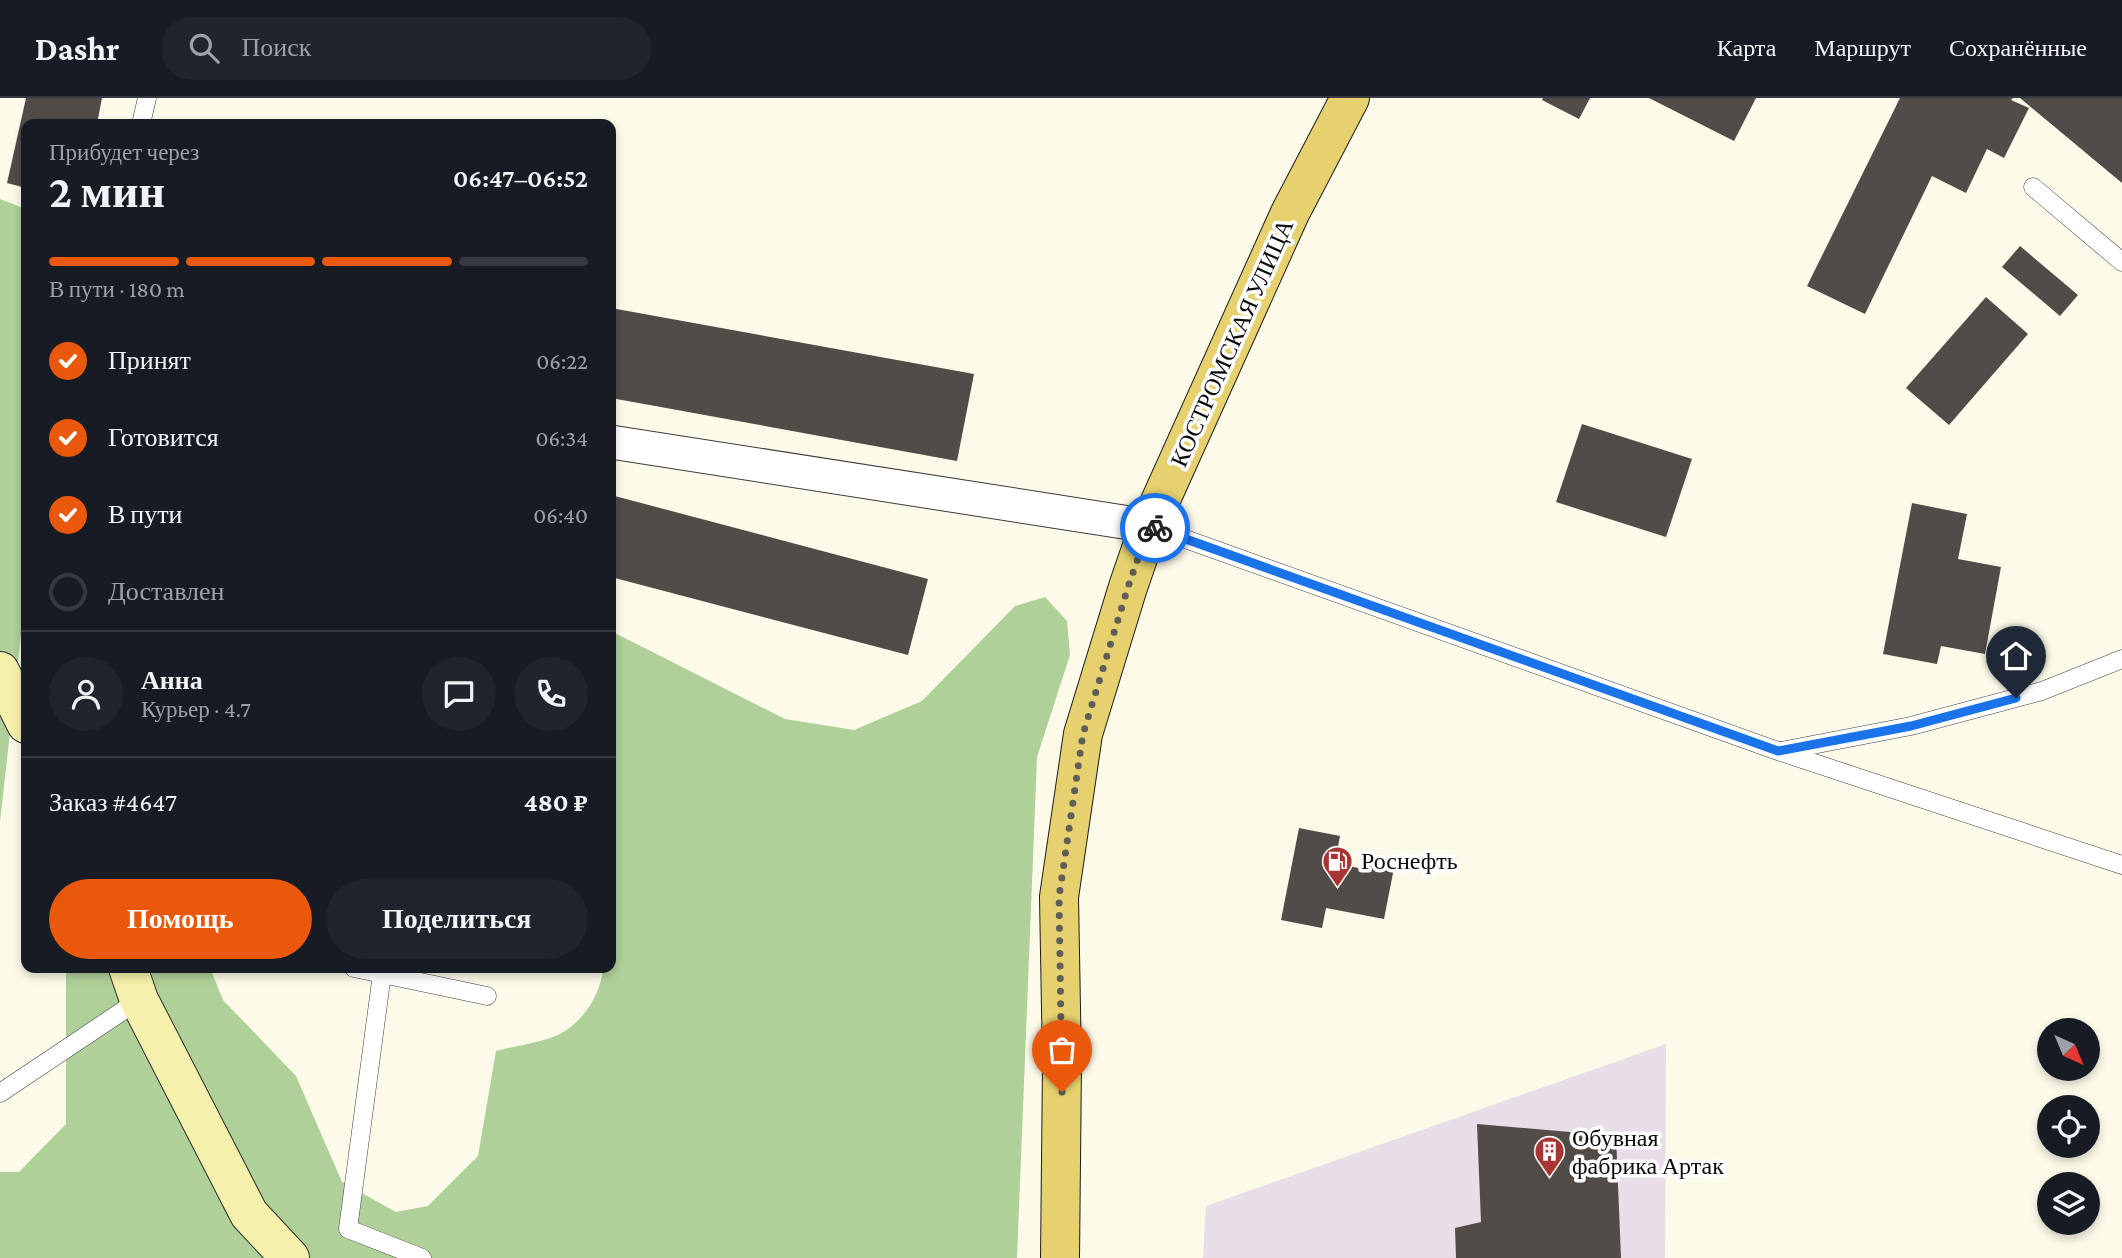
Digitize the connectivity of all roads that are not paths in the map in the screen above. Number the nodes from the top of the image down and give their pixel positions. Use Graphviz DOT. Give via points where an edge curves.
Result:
graph roads {
  1 [pos="146,98"];
  2 [pos="1350,98"];
  3 [pos="142,119"];
  4 [pos="2033,187"];
  5 [pos="2122,262"];
  6 [pos="616,443"];
  7 [pos="1149,526"];
  8 [pos="2122,659"];
  9 [pos="0,671"];
  10 [pos="21,714"];
  11 [pos="1778,751"];
  12 [pos="2122,865"];
  13 [pos="377,973"];
  14 [pos="382,974"];
  15 [pos="134,984"];
  16 [pos="487,996"];
  17 [pos="0,1093"];
  18 [pos="290,1258"];
  19 [pos="422,1258"];
  20 [pos="1060,1258"];
  1 -- 3 [label="lane"];
  2 -- 7 [label="main road, КОСТРОМСКАЯ УЛИЦА" via="1290,214"];
  4 -- 5 [label="lane"];
  6 -- 7 [label="street"];
  7 -- 11 [label="lane"];
  7 -- 20 [label="main road, КОСТРОМСКАЯ УЛИЦА" via="1083,734 1059,897"];
  8 -- 11 [label="lane" via="2042,691 1911,726"];
  9 -- 10 [label="main road"];
  11 -- 12 [label="lane"];
  13 -- 14 [label="lane"];
  14 -- 16 [label="lane"];
  14 -- 19 [label="lane" via="348,1229"];
  15 -- 17 [label="lane"];
  15 -- 18 [label="main road" via="249,1214"];
}
